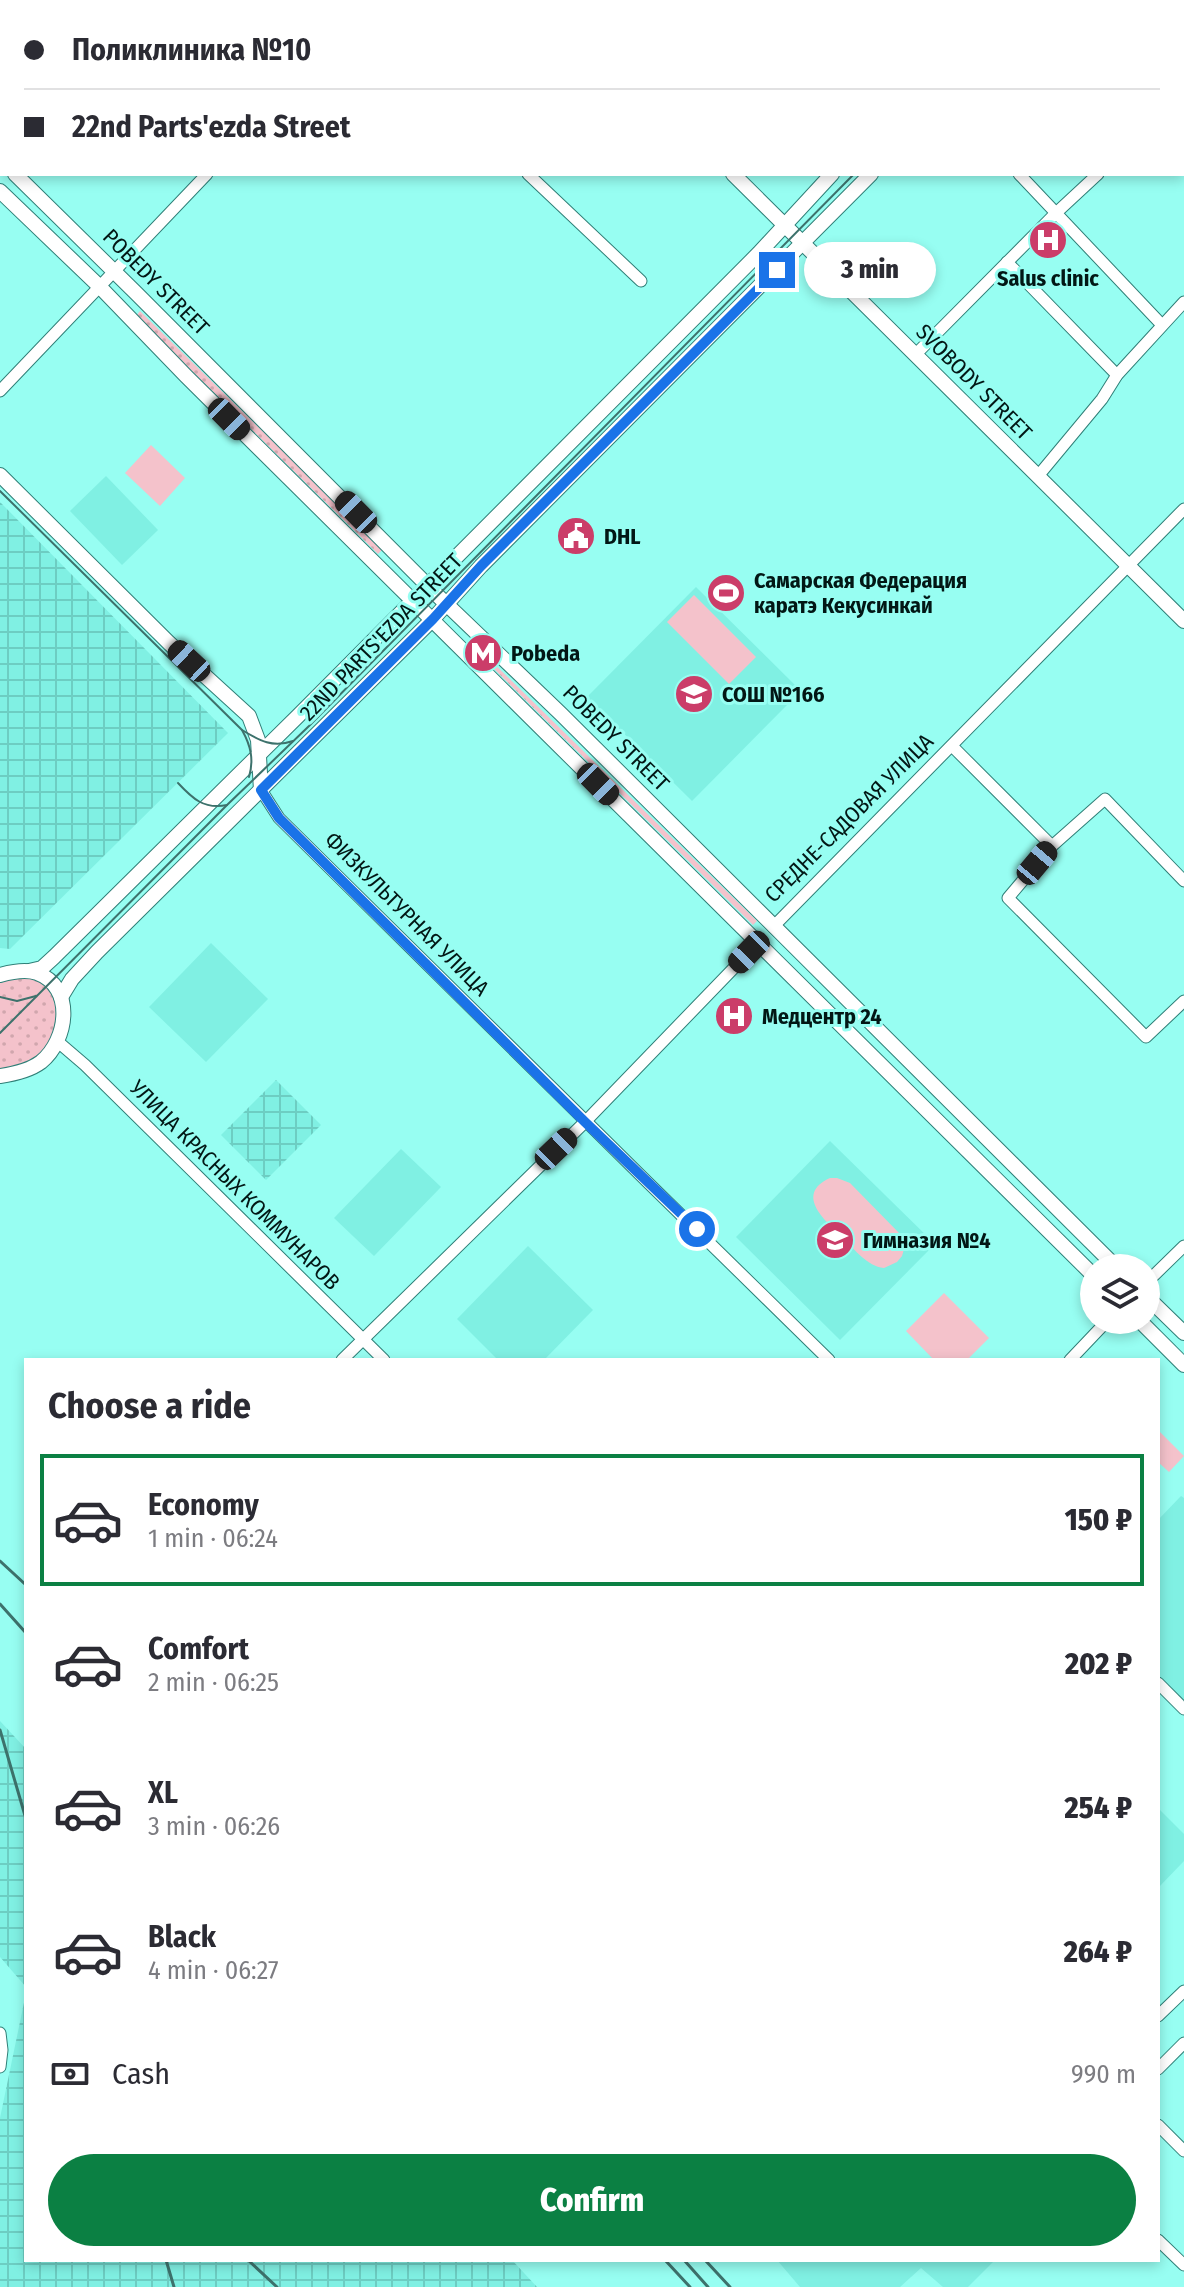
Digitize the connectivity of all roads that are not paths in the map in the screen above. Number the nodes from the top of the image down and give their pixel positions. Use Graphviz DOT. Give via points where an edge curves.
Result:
graph roads {
  1 [pos="17,176"];
  2 [pos="205,176"];
  3 [pos="530,176"];
  4 [pos="735,176"];
  5 [pos="830,176"];
  6 [pos="869,176"];
  7 [pos="1021,176"];
  8 [pos="1096,176"];
  9 [pos="0,191"];
  10 [pos="1056,213"];
  11 [pos="784,225"];
  12 [pos="803,244"];
  13 [pos="1007,262"];
  14 [pos="113,271"];
  15 [pos="641,281"];
  16 [pos="99,286"];
  17 [pos="1184,302"];
  18 [pos="1162,325"];
  19 [pos="915,355"];
  20 [pos="1117,375"];
  21 [pos="0,391"];
  22 [pos="0,475"];
  23 [pos="1038,476"];
  24 [pos="1184,509"];
  25 [pos="384,540"];
  26 [pos="370,557"];
  27 [pos="1128,565"];
  28 [pos="428,585"];
  29 [pos="414,600"];
  30 [pos="446,603"];
  31 [pos="433,619"];
  32 [pos="1184,621"];
  33 [pos="487,642"];
  34 [pos="472,658"];
  35 [pos="952,746"];
  36 [pos="259,753"];
  37 [pos="261,790"];
  38 [pos="1052,846"];
  39 [pos="1184,881"];
  40 [pos="773,927"];
  41 [pos="758,943"];
  42 [pos="29,971"];
  43 [pos="1,974"];
  44 [pos="61,997"];
  45 [pos="1184,1001"];
  46 [pos="57,1041"];
  47 [pos="0,1076"];
  48 [pos="585,1122"];
  49 [pos="1184,1246"];
  50 [pos="1103,1254"];
  51 [pos="1080,1262"];
  52 [pos="1160,1269"];
  53 [pos="1160,1310"];
  54 [pos="1184,1333"];
  55 [pos="1095,1334"];
  56 [pos="1153,1334"];
  57 [pos="362,1339"];
  58 [pos="344,1358"];
  59 [pos="382,1358"];
  60 [pos="827,1358"];
  61 [pos="1072,1358"];
  62 [pos="1184,1365"];
  63 [pos="1160,1685"];
  64 [pos="1184,1709"];
  65 [pos="1184,1991"];
  66 [pos="1160,2014"];
  67 [pos="0,2033"];
  68 [pos="1184,2043"];
  69 [pos="0,2067"];
  70 [pos="1160,2067"];
  71 [pos="1160,2127"];
  72 [pos="1184,2151"];
  73 [pos="1160,2242"];
  74 [pos="1184,2265"];
  1 -- 14 [label="main road, POBEDY STREET"];
  2 -- 14 [label="street"];
  3 -- 15 [label="street"];
  4 -- 11 [label="main road, SVOBODY STREET"];
  5 -- 11 [label="main road, 22ND PARTS'EZDA STREET"];
  6 -- 12 [label="main road, 22ND PARTS'EZDA STREET"];
  7 -- 10 [label="street"];
  8 -- 10 [label="street"];
  9 -- 16 [label="main road, POBEDY STREET"];
  10 -- 13 [label="street"];
  10 -- 18 [label="street"];
  11 -- 12 [label="main road, SVOBODY STREET"];
  11 -- 28 [label="main road, 22ND PARTS'EZDA STREET"];
  12 -- 19 [label="main road, SVOBODY STREET"];
  12 -- 30 [label="main road, 22ND PARTS'EZDA STREET"];
  13 -- 19 [label="street"];
  13 -- 20 [label="street"];
  14 -- 16 [label="street"];
  14 -- 25 [label="main road, POBEDY STREET"];
  16 -- 21 [label="street"];
  16 -- 26 [label="main road, POBEDY STREET"];
  17 -- 18 [label="street"];
  18 -- 20 [label="street"];
  19 -- 23 [label="main road, SVOBODY STREET"];
  20 -- 23 [label="street"];
  22 -- 36 [label="main road" via="249,716"];
  23 -- 27 [label="main road, SVOBODY STREET"];
  24 -- 27 [label="street, СРЕДНЕ-САДОВАЯ УЛИЦА"];
  25 -- 26 [label="main road" via="387,558"];
  25 -- 28 [label="main road, POBEDY STREET"];
  26 -- 29 [label="main road, POBEDY STREET"];
  27 -- 32 [label="main road, SVOBODY STREET"];
  27 -- 35 [label="street, СРЕДНЕ-САДОВАЯ УЛИЦА"];
  28 -- 29 [label="main road, 22ND PARTS'EZDA STREET"];
  28 -- 30 [label="main road, POBEDY STREET"];
  29 -- 31 [label="main road, POBEDY STREET"];
  29 -- 36 [label="main road, 22ND PARTS'EZDA STREET"];
  30 -- 31 [label="main road, 22ND PARTS'EZDA STREET"];
  30 -- 33 [label="main road, POBEDY STREET"];
  31 -- 34 [label="main road, POBEDY STREET"];
  31 -- 37 [label="main road, 22ND PARTS'EZDA STREET"];
  33 -- 34 [label="main road" via="472,641"];
  33 -- 40 [label="main road, POBEDY STREET"];
  34 -- 41 [label="main road, POBEDY STREET"];
  35 -- 38 [label="street"];
  35 -- 40 [label="street, СРЕДНЕ-САДОВАЯ УЛИЦА"];
  36 -- 37 [label="main road"];
  36 -- 42 [label="main road, 22ND PARTS'EZDA STREET" via="54,957"];
  37 -- 44 [label="main road, 22ND PARTS'EZDA STREET" via="97,952"];
  37 -- 48 [label="street, ФИЗКУЛЬТУРНАЯ УЛИЦА" via="279,818"];
  38 -- 39 [label="street" via="1105,799"];
  38 -- 45 [label="street" via="1008,898 1146,1037"];
  40 -- 41 [label="main road, СРЕДНЕ-САДОВАЯ УЛИЦА"];
  40 -- 50 [label="main road, POBEDY STREET"];
  41 -- 48 [label="street, СРЕДНЕ-САДОВАЯ УЛИЦА"];
  41 -- 51 [label="main road, POBEDY STREET"];
  42 -- 43 [label="main road"];
  42 -- 44 [label="main road" via="48,979"];
  44 -- 46 [label="main road" via="64,1018"];
  46 -- 47 [label="main road" via="40,1062"];
  46 -- 57 [label="street, УЛИЦА КРАСНЫХ КОММУНАРОВ"];
  48 -- 57 [label="street, СРЕДНЕ-САДОВАЯ УЛИЦА"];
  48 -- 60 [label="street, ФИЗКУЛЬТУРНАЯ УЛИЦА"];
  49 -- 52 [label="street"];
  53 -- 54 [label="main road"];
  55 -- 61 [label="street"];
  56 -- 62 [label="main road"];
  57 -- 58 [label="street, СРЕДНЕ-САДОВАЯ УЛИЦА"];
  57 -- 59 [label="street, УЛИЦА КРАСНЫХ КОММУНАРОВ"];
  63 -- 64 [label="street"];
  65 -- 66 [label="street"];
  67 -- 69 [label="street"];
  68 -- 70 [label="street"];
  71 -- 72 [label="street"];
  73 -- 74 [label="street"];
}
